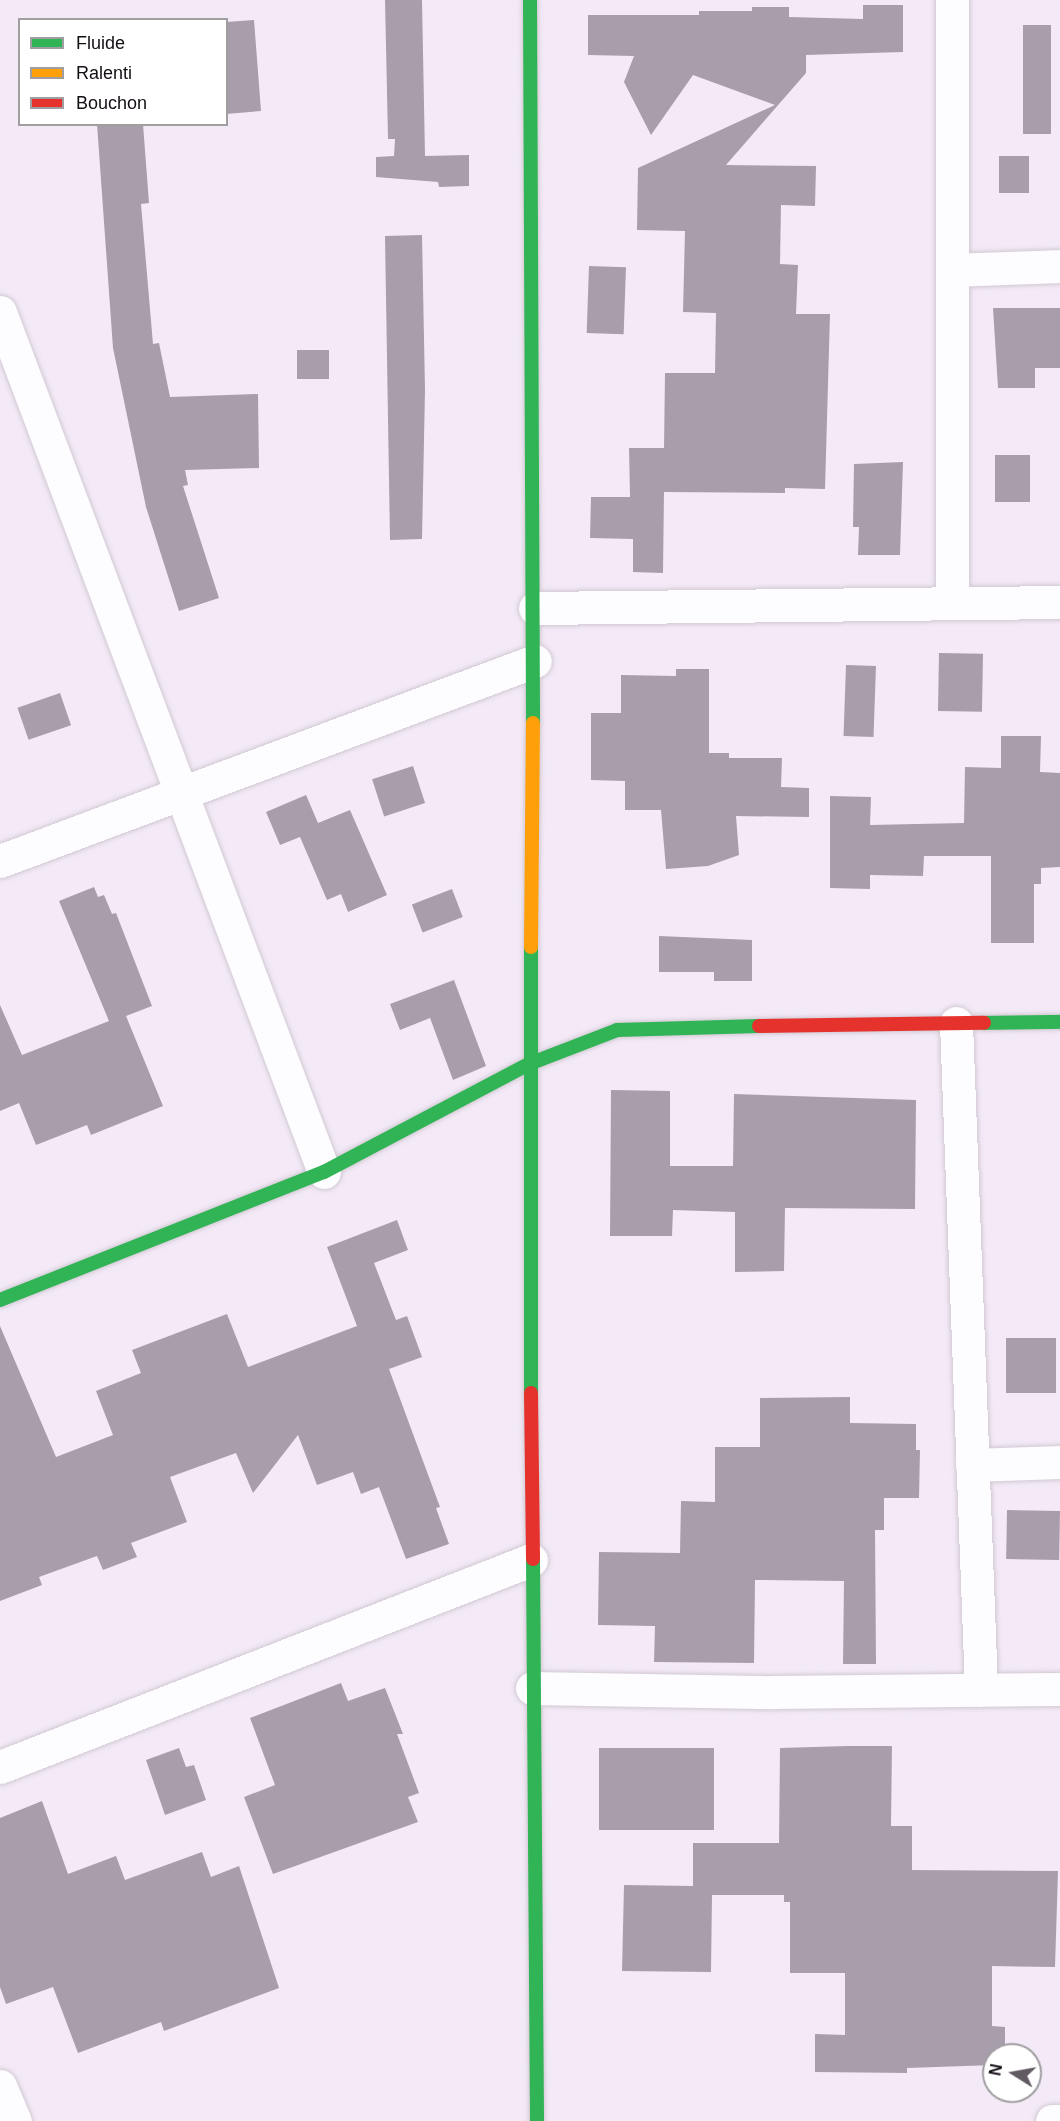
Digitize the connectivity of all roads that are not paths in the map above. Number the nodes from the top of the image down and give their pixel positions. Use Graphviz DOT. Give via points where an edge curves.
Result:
graph roads {
  1 [pos="530,0"];
  2 [pos="952,0"];
  3 [pos="1060,266"];
  4 [pos="953,270"];
  5 [pos="0,312"];
  6 [pos="1060,602"];
  7 [pos="952,603"];
  8 [pos="535,608"];
  9 [pos="535,661"];
  10 [pos="181,792"];
  11 [pos="0,861"];
  12 [pos="1060,1022"];
  13 [pos="956,1023"];
  14 [pos="529,1064"];
  15 [pos="324,1172"];
  16 [pos="0,1300"];
  17 [pos="1060,1462"];
  18 [pos="972,1465"];
  19 [pos="531,1560"];
  20 [pos="532,1688"];
  21 [pos="1060,1689"];
  22 [pos="981,1690"];
  23 [pos="0,1767"];
  24 [pos="0,2086"];
  25 [pos="15,2121"];
  26 [pos="537,2121"];
  27 [pos="1052,2121"];
  28 [pos="1060,2121"];
  1 -- 8 [label="street"];
  2 -- 4 [label="street"];
  3 -- 4 [label="street"];
  4 -- 7 [label="street"];
  5 -- 10 [label="street"];
  6 -- 7 [label="street"];
  7 -- 8 [label="street"];
  8 -- 9 [label="street"];
  9 -- 10 [label="street"];
  9 -- 14 [label="street"];
  10 -- 11 [label="street"];
  10 -- 15 [label="street"];
  12 -- 13 [label="street"];
  13 -- 14 [label="street" via="641,1027 589,1039"];
  13 -- 18 [label="street"];
  14 -- 15 [label="street"];
  14 -- 19 [label="street"];
  15 -- 16 [label="street"];
  17 -- 18 [label="street"];
  18 -- 22 [label="street"];
  19 -- 20 [label="street"];
  19 -- 23 [label="street"];
  20 -- 22 [label="street"];
  20 -- 26 [label="street"];
  21 -- 22 [label="street"];
  24 -- 25 [label="street"];
  27 -- 28 [label="street"];
}
